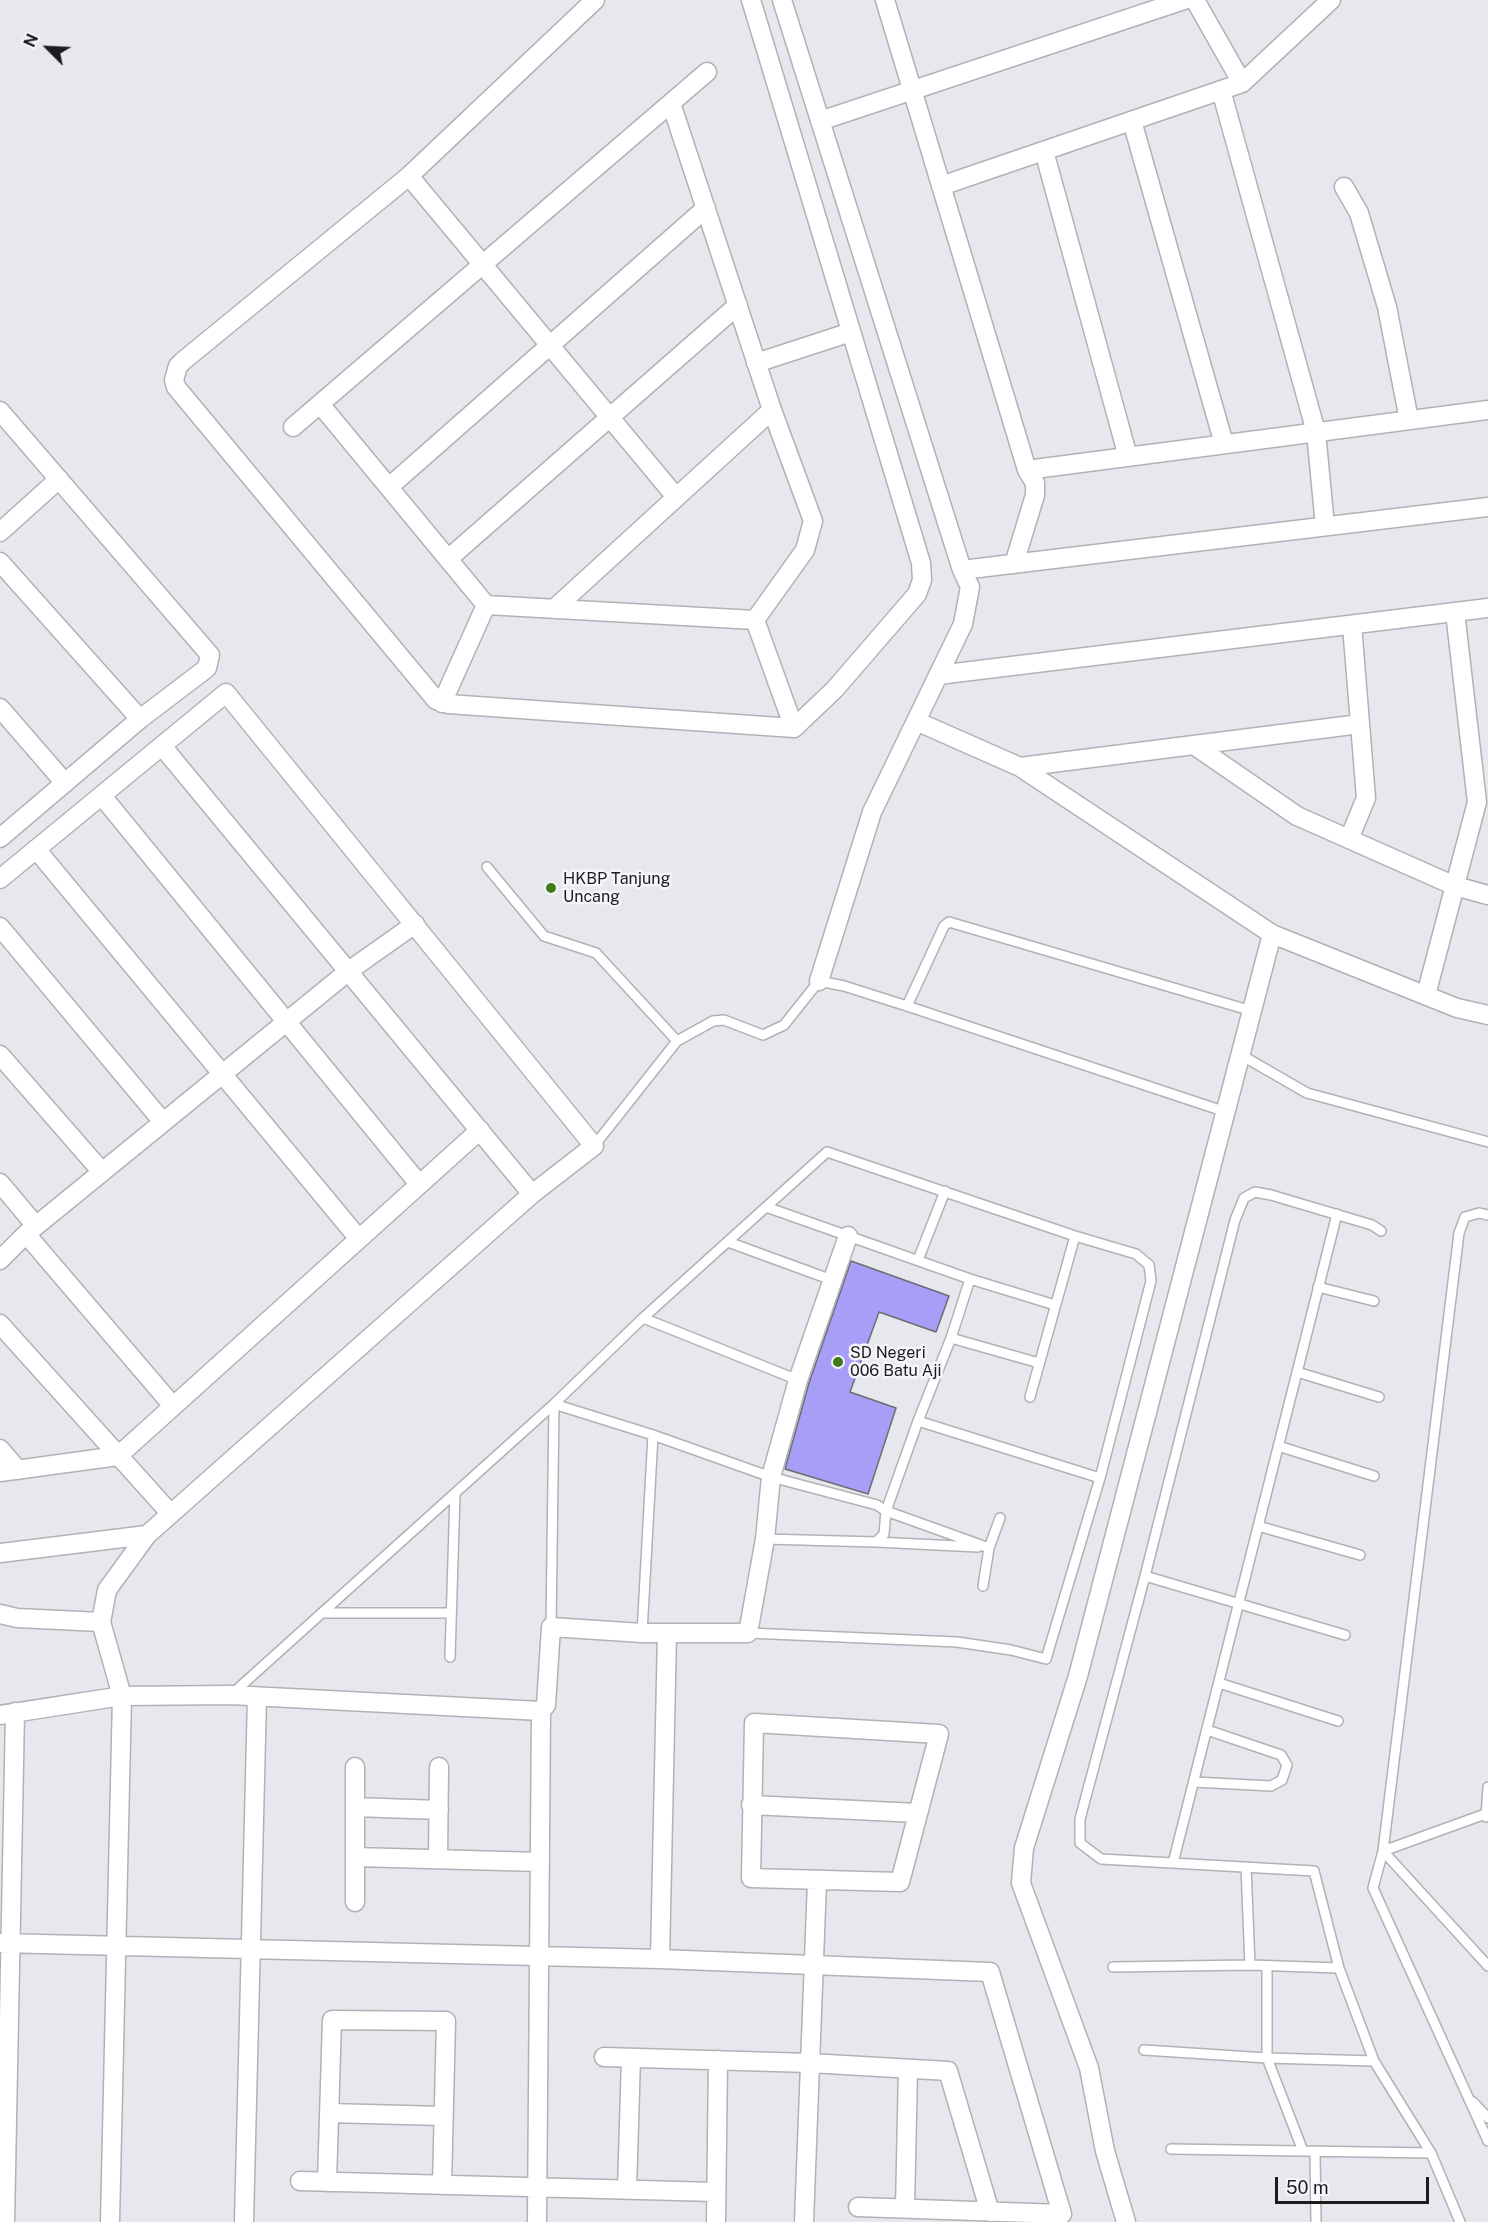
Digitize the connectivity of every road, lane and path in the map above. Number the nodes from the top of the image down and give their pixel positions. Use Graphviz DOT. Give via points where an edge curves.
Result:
graph roads {
  1 [pos="596,0"];
  2 [pos="751,0"];
  3 [pos="782,0"];
  4 [pos="885,0"];
  5 [pos="1184,0"];
  6 [pos="1195,0"];
  7 [pos="1331,0"];
  8 [pos="707,72"];
  9 [pos="1242,83"];
  10 [pos="1221,90"];
  11 [pos="912,91"];
  12 [pos="671,103"];
  13 [pos="819,121"];
  14 [pos="1132,121"];
  15 [pos="1044,151"];
  16 [pos="409,176"];
  17 [pos="941,186"];
  18 [pos="1344,187"];
  19 [pos="706,207"];
  20 [pos="482,265"];
  21 [pos="738,305"];
  22 [pos="851,332"];
  23 [pos="549,344"];
  24 [pos="756,363"];
  25 [pos="320,404"];
  26 [pos="772,410"];
  27 [pos="1488,410"];
  28 [pos="0,411"];
  29 [pos="610,419"];
  30 [pos="1408,420"];
  31 [pos="293,428"];
  32 [pos="1316,432"];
  33 [pos="1224,444"];
  34 [pos="1128,457"];
  35 [pos="1027,470"];
  36 [pos="59,479"];
  37 [pos="389,487"];
  38 [pos="676,497"];
  39 [pos="1488,507"];
  40 [pos="1325,526"];
  41 [pos="0,532"];
  42 [pos="448,559"];
  43 [pos="0,562"];
  44 [pos="1014,564"];
  45 [pos="962,570"];
  46 [pos="486,605"];
  47 [pos="1488,608"];
  48 [pos="554,609"];
  49 [pos="1455,612"];
  50 [pos="755,620"];
  51 [pos="1352,625"];
  52 [pos="938,675"];
  53 [pos="442,703"];
  54 [pos="0,708"];
  55 [pos="140,719"];
  56 [pos="916,721"];
  57 [pos="1360,724"];
  58 [pos="794,728"];
  59 [pos="1194,745"];
  60 [pos="162,746"];
  61 [pos="1020,767"];
  62 [pos="65,783"];
  63 [pos="102,796"];
  64 [pos="0,838"];
  65 [pos="1349,839"];
  66 [pos="36,849"];
  67 [pos="487,867"];
  68 [pos="0,879"];
  69 [pos="1455,886"];
  70 [pos="1488,895"];
  71 [pos="415,924"];
  72 [pos="0,927"];
  73 [pos="1272,934"];
  74 [pos="350,970"];
  75 [pos="819,981"];
  76 [pos="1426,995"];
  77 [pos="907,1006"];
  78 [pos="1252,1011"];
  79 [pos="1488,1015"];
  80 [pos="288,1021"];
  81 [pos="677,1041"];
  82 [pos="0,1055"];
  83 [pos="1241,1055"];
  84 [pos="223,1073"];
  85 [pos="1226,1112"];
  86 [pos="163,1122"];
  87 [pos="480,1130"];
  88 [pos="1488,1142"];
  89 [pos="594,1146"];
  90 [pos="102,1172"];
  91 [pos="0,1183"];
  92 [pos="419,1184"];
  93 [pos="945,1191"];
  94 [pos="532,1194"];
  95 [pos="769,1208"];
  96 [pos="1337,1214"];
  97 [pos="1488,1215"];
  98 [pos="31,1230"];
  99 [pos="1381,1231"];
  100 [pos="848,1236"];
  101 [pos="1075,1236"];
  102 [pos="359,1239"];
  103 [pos="728,1242"];
  104 [pos="0,1260"];
  105 [pos="918,1260"];
  106 [pos="970,1279"];
  107 [pos="832,1280"];
  108 [pos="1318,1287"];
  109 [pos="1374,1302"];
  110 [pos="1055,1305"];
  111 [pos="643,1318"];
  112 [pos="0,1324"];
  113 [pos="951,1338"];
  114 [pos="1039,1363"];
  115 [pos="1297,1372"];
  116 [pos="798,1380"];
  117 [pos="1030,1397"];
  118 [pos="1379,1397"];
  119 [pos="554,1404"];
  120 [pos="173,1406"];
  121 [pos="918,1421"];
  122 [pos="653,1434"];
  123 [pos="1278,1446"];
  124 [pos="0,1449"];
  125 [pos="118,1456"];
  126 [pos="9,1471"];
  127 [pos="771,1476"];
  128 [pos="1374,1476"];
  129 [pos="1100,1478"];
  130 [pos="454,1494"];
  131 [pos="886,1511"];
  132 [pos="171,1514"];
  133 [pos="1000,1518"];
  134 [pos="1258,1526"];
  135 [pos="147,1535"];
  136 [pos="765,1539"];
  137 [pos="876,1542"];
  138 [pos="989,1548"];
  139 [pos="0,1553"];
  140 [pos="1360,1555"];
  141 [pos="1145,1576"];
  142 [pos="983,1586"];
  143 [pos="1238,1604"];
  144 [pos="323,1613"];
  145 [pos="451,1613"];
  146 [pos="0,1614"];
  147 [pos="101,1622"];
  148 [pos="551,1627"];
  149 [pos="642,1633"];
  150 [pos="667,1633"];
  151 [pos="748,1633"];
  152 [pos="1345,1635"];
  153 [pos="450,1657"];
  154 [pos="1219,1683"];
  155 [pos="231,1695"];
  156 [pos="122,1696"];
  157 [pos="256,1697"];
  158 [pos="541,1711"];
  159 [pos="7,1713"];
  160 [pos="1338,1722"];
  161 [pos="1207,1730"];
  162 [pos="356,1767"];
  163 [pos="439,1767"];
  164 [pos="1194,1782"];
  165 [pos="1488,1787"];
  166 [pos="751,1805"];
  167 [pos="355,1807"];
  168 [pos="439,1810"];
  169 [pos="917,1813"];
  170 [pos="1487,1816"];
  171 [pos="1383,1851"];
  172 [pos="355,1857"];
  173 [pos="438,1859"];
  174 [pos="540,1862"];
  175 [pos="1173,1863"];
  176 [pos="1246,1867"];
  177 [pos="817,1881"];
  178 [pos="355,1902"];
  179 [pos="4,1943"];
  180 [pos="115,1944"];
  181 [pos="250,1948"];
  182 [pos="539,1958"];
  183 [pos="660,1959"];
  184 [pos="815,1964"];
  185 [pos="1250,1965"];
  186 [pos="1267,1966"];
  187 [pos="1488,1966"];
  188 [pos="1113,1967"];
  189 [pos="1339,1968"];
  190 [pos="4,2024"];
  191 [pos="1144,2049"];
  192 [pos="604,2057"];
  193 [pos="631,2058"];
  194 [pos="1267,2058"];
  195 [pos="718,2060"];
  196 [pos="1374,2061"];
  197 [pos="810,2064"];
  198 [pos="908,2069"];
  199 [pos="1467,2096"];
  200 [pos="3,2113"];
  201 [pos="329,2113"];
  202 [pos="443,2116"];
  203 [pos="1488,2118"];
  204 [pos="1488,2141"];
  205 [pos="1171,2149"];
  206 [pos="1303,2151"];
  207 [pos="1315,2151"];
  208 [pos="1431,2152"];
  209 [pos="300,2181"];
  210 [pos="327,2182"];
  211 [pos="442,2185"];
  212 [pos="538,2188"];
  213 [pos="627,2190"];
  214 [pos="716,2192"];
  215 [pos="858,2207"];
  216 [pos="905,2208"];
  217 [pos="990,2212"];
  218 [pos="5,2222"];
  219 [pos="110,2222"];
  220 [pos="244,2222"];
  221 [pos="537,2222"];
  222 [pos="716,2222"];
  223 [pos="804,2222"];
  224 [pos="1125,2222"];
  225 [pos="1316,2222"];
  226 [pos="1460,2222"];
  1 -- 16 [label="street"];
  2 -- 22 [label="street"];
  3 -- 13 [label="street"];
  4 -- 11 [label="street"];
  5 -- 11 [label="street"];
  6 -- 9 [label="street"];
  7 -- 9 [label="street"];
  8 -- 12 [label="street"];
  9 -- 10 [label="street"];
  10 -- 14 [label="street"];
  10 -- 32 [label="street"];
  11 -- 13 [label="street"];
  11 -- 17 [label="street"];
  12 -- 19 [label="street"];
  12 -- 20 [label="street"];
  13 -- 45 [label="street"];
  14 -- 15 [label="street"];
  14 -- 33 [label="street"];
  15 -- 17 [label="street"];
  15 -- 34 [label="street"];
  16 -- 20 [label="street"];
  16 -- 53 [label="street" via="183,361 174,380"];
  17 -- 35 [label="street"];
  18 -- 30 [label="street" via="1359,213 1387,307"];
  19 -- 21 [label="street"];
  19 -- 23 [label="street"];
  20 -- 23 [label="street"];
  20 -- 25 [label="street"];
  21 -- 24 [label="street"];
  21 -- 29 [label="street"];
  22 -- 24 [label="street"];
  22 -- 58 [label="street" via="921,563 922,580 917,594 835,689"];
  23 -- 29 [label="street"];
  23 -- 37 [label="street"];
  24 -- 26 [label="street"];
  25 -- 31 [label="street"];
  25 -- 37 [label="street"];
  26 -- 38 [label="street"];
  26 -- 50 [label="street" via="813,521 805,550"];
  27 -- 30 [label="street"];
  28 -- 36 [label="street"];
  29 -- 38 [label="street"];
  29 -- 42 [label="street"];
  30 -- 32 [label="street"];
  32 -- 33 [label="street"];
  32 -- 40 [label="street"];
  33 -- 34 [label="street"];
  34 -- 35 [label="street"];
  35 -- 44 [label="street" via="1035,483 1035,495"];
  36 -- 41 [label="street"];
  36 -- 55 [label="street" via="210,655 207,668"];
  37 -- 42 [label="street"];
  38 -- 48 [label="street"];
  39 -- 40 [label="street"];
  40 -- 44 [label="street"];
  42 -- 46 [label="street"];
  43 -- 55 [label="street"];
  44 -- 45 [label="street"];
  45 -- 52 [label="street" via="970,587 963,624"];
  46 -- 48 [label="street"];
  46 -- 53 [label="street"];
  47 -- 49 [label="street"];
  48 -- 50 [label="street"];
  49 -- 51 [label="street"];
  49 -- 69 [label="street" via="1477,802"];
  50 -- 58 [label="street"];
  51 -- 52 [label="street"];
  51 -- 57 [label="street"];
  52 -- 56 [label="street"];
  53 -- 58 [label="street"];
  54 -- 62 [label="street"];
  55 -- 62 [label="street"];
  56 -- 61 [label="street"];
  56 -- 75 [label="street" via="872,812"];
  57 -- 59 [label="street"];
  57 -- 65 [label="street" via="1366,798"];
  59 -- 61 [label="street"];
  59 -- 65 [label="street" via="1297,816"];
  60 -- 63 [label="street"];
  60 -- 71 [label="street" via="226,693"];
  60 -- 74 [label="street"];
  61 -- 73 [label="street"];
  62 -- 64 [label="street"];
  63 -- 66 [label="street"];
  63 -- 80 [label="street"];
  65 -- 69 [label="street"];
  66 -- 68 [label="street"];
  66 -- 84 [label="street"];
  67 -- 81 [label="lane" via="544,936 596,953"];
  69 -- 70 [label="street"];
  69 -- 76 [label="street"];
  71 -- 74 [label="street"];
  71 -- 89 [label="street"];
  72 -- 86 [label="street"];
  73 -- 76 [label="street"];
  73 -- 78 [label="street"];
  74 -- 80 [label="street"];
  74 -- 87 [label="street"];
  75 -- 77 [label="lane"];
  75 -- 81 [label="lane" via="784,1025 763,1035 724,1020 712,1021"];
  76 -- 79 [label="street"];
  77 -- 78 [label="lane" via="949,922"];
  77 -- 85 [label="lane"];
  78 -- 83 [label="street"];
  80 -- 84 [label="street"];
  80 -- 92 [label="street"];
  81 -- 89 [label="lane"];
  82 -- 90 [label="street"];
  83 -- 85 [label="street"];
  83 -- 88 [label="lane" via="1307,1093"];
  84 -- 86 [label="street"];
  84 -- 102 [label="street"];
  85 -- 224 [label="street" via="1078,1676 1024,1848 1021,1883 1089,2068 1105,2151"];
  86 -- 90 [label="street"];
  87 -- 92 [label="street"];
  87 -- 94 [label="street"];
  89 -- 94 [label="street"];
  90 -- 98 [label="street"];
  91 -- 98 [label="street"];
  92 -- 102 [label="street"];
  93 -- 95 [label="lane" via="831,1152 816,1160"];
  93 -- 101 [label="lane"];
  93 -- 105 [label="lane"];
  94 -- 132 [label="street"];
  95 -- 100 [label="lane"];
  95 -- 103 [label="lane"];
  96 -- 99 [label="lane"];
  96 -- 108 [label="lane"];
  96 -- 141 [label="lane" via="1255,1192 1244,1198 1235,1220"];
  97 -- 171 [label="lane" via="1465,1217 1459,1233"];
  98 -- 104 [label="street"];
  98 -- 120 [label="street"];
  100 -- 105 [label="lane"];
  100 -- 107 [label="street"];
  101 -- 110 [label="lane"];
  101 -- 129 [label="lane" via="1136,1254 1149,1265 1151,1281"];
  102 -- 120 [label="street"];
  103 -- 107 [label="lane"];
  103 -- 111 [label="lane"];
  105 -- 106 [label="lane"];
  106 -- 110 [label="lane"];
  106 -- 113 [label="lane"];
  107 -- 116 [label="street"];
  108 -- 109 [label="lane"];
  108 -- 115 [label="lane"];
  110 -- 114 [label="lane"];
  111 -- 116 [label="lane"];
  111 -- 119 [label="lane"];
  112 -- 125 [label="street"];
  113 -- 114 [label="lane"];
  113 -- 121 [label="lane"];
  114 -- 117 [label="lane"];
  115 -- 118 [label="lane"];
  115 -- 123 [label="lane"];
  116 -- 127 [label="street"];
  119 -- 122 [label="lane"];
  119 -- 130 [label="lane"];
  119 -- 148 [label="lane"];
  120 -- 125 [label="street"];
  121 -- 129 [label="lane"];
  121 -- 131 [label="lane"];
  122 -- 127 [label="lane"];
  122 -- 149 [label="lane"];
  123 -- 128 [label="lane"];
  123 -- 134 [label="lane"];
  124 -- 126 [label="street"];
  125 -- 126 [label="street"];
  125 -- 132 [label="street"];
  127 -- 131 [label="lane" via="877,1505"];
  127 -- 136 [label="street"];
  129 -- 151 [label="lane" via="1046,1659 957,1642"];
  130 -- 144 [label="lane"];
  130 -- 145 [label="lane"];
  131 -- 137 [label="lane" via="884,1534"];
  131 -- 138 [label="lane"];
  132 -- 135 [label="street"];
  133 -- 138 [label="lane"];
  134 -- 140 [label="lane"];
  134 -- 143 [label="lane"];
  135 -- 139 [label="street"];
  135 -- 147 [label="street" via="107,1590"];
  136 -- 137 [label="lane"];
  136 -- 151 [label="street"];
  137 -- 138 [label="lane"];
  138 -- 142 [label="lane"];
  141 -- 143 [label="lane"];
  141 -- 175 [label="lane" via="1080,1819 1080,1843 1101,1859"];
  143 -- 152 [label="lane"];
  143 -- 154 [label="lane"];
  144 -- 145 [label="lane"];
  144 -- 155 [label="lane"];
  145 -- 153 [label="lane"];
  146 -- 147 [label="street"];
  147 -- 156 [label="street"];
  148 -- 149 [label="street"];
  148 -- 158 [label="street" via="546,1705"];
  149 -- 150 [label="street"];
  150 -- 151 [label="street"];
  150 -- 183 [label="street"];
  154 -- 160 [label="lane"];
  154 -- 161 [label="lane"];
  155 -- 156 [label="street"];
  155 -- 157 [label="street"];
  156 -- 159 [label="street"];
  156 -- 180 [label="street"];
  157 -- 158 [label="street"];
  157 -- 181 [label="street"];
  158 -- 174 [label="street"];
  159 -- 179 [label="street"];
  161 -- 164 [label="lane"];
  161 -- 164 [label="lane" via="1281,1755 1287,1766 1282,1780 1271,1786"];
  162 -- 167 [label="street"];
  163 -- 168 [label="street"];
  164 -- 175 [label="lane"];
  165 -- 170 [label="lane"];
  166 -- 169 [label="street"];
  166 -- 169 [label="street" via="754,1723 939,1734"];
  166 -- 177 [label="street" via="751,1878"];
  167 -- 168 [label="street"];
  167 -- 172 [label="street"];
  168 -- 173 [label="street"];
  169 -- 177 [label="street" via="900,1882"];
  170 -- 171 [label="lane"];
  171 -- 187 [label="lane"];
  171 -- 199 [label="lane" via="1373,1888"];
  172 -- 173 [label="street"];
  172 -- 178 [label="street"];
  173 -- 174 [label="street"];
  174 -- 182 [label="street"];
  175 -- 176 [label="lane"];
  176 -- 185 [label="lane"];
  176 -- 189 [label="lane" via="1314,1871"];
  177 -- 184 [label="street"];
  179 -- 180 [label="street"];
  179 -- 190 [label="street"];
  180 -- 181 [label="street"];
  180 -- 219 [label="street"];
  181 -- 182 [label="street"];
  181 -- 220 [label="street"];
  182 -- 183 [label="street"];
  182 -- 212 [label="street"];
  183 -- 184 [label="street"];
  184 -- 197 [label="street"];
  184 -- 217 [label="street" via="990,1972 1062,2214"];
  185 -- 186 [label="lane"];
  185 -- 188 [label="lane"];
  186 -- 189 [label="lane"];
  186 -- 194 [label="lane"];
  189 -- 196 [label="lane"];
  190 -- 200 [label="street"];
  191 -- 194 [label="lane"];
  192 -- 193 [label="street"];
  193 -- 195 [label="street"];
  193 -- 213 [label="street"];
  194 -- 196 [label="lane"];
  194 -- 206 [label="lane"];
  195 -- 197 [label="street"];
  195 -- 214 [label="street"];
  196 -- 208 [label="lane"];
  197 -- 198 [label="street"];
  197 -- 223 [label="street"];
  198 -- 216 [label="street"];
  198 -- 217 [label="street" via="948,2072"];
  199 -- 203 [label="lane"];
  199 -- 204 [label="lane"];
  200 -- 218 [label="street"];
  201 -- 202 [label="street"];
  201 -- 202 [label="street" via="332,2020 446,2021"];
  201 -- 210 [label="street"];
  202 -- 211 [label="street"];
  205 -- 206 [label="lane"];
  206 -- 207 [label="lane"];
  207 -- 208 [label="lane"];
  207 -- 225 [label="lane"];
  208 -- 226 [label="lane"];
  209 -- 210 [label="street"];
  210 -- 211 [label="street"];
  211 -- 212 [label="street"];
  212 -- 213 [label="street"];
  212 -- 221 [label="street"];
  213 -- 214 [label="street"];
  214 -- 222 [label="street"];
  215 -- 216 [label="street"];
  216 -- 217 [label="street"];
}
